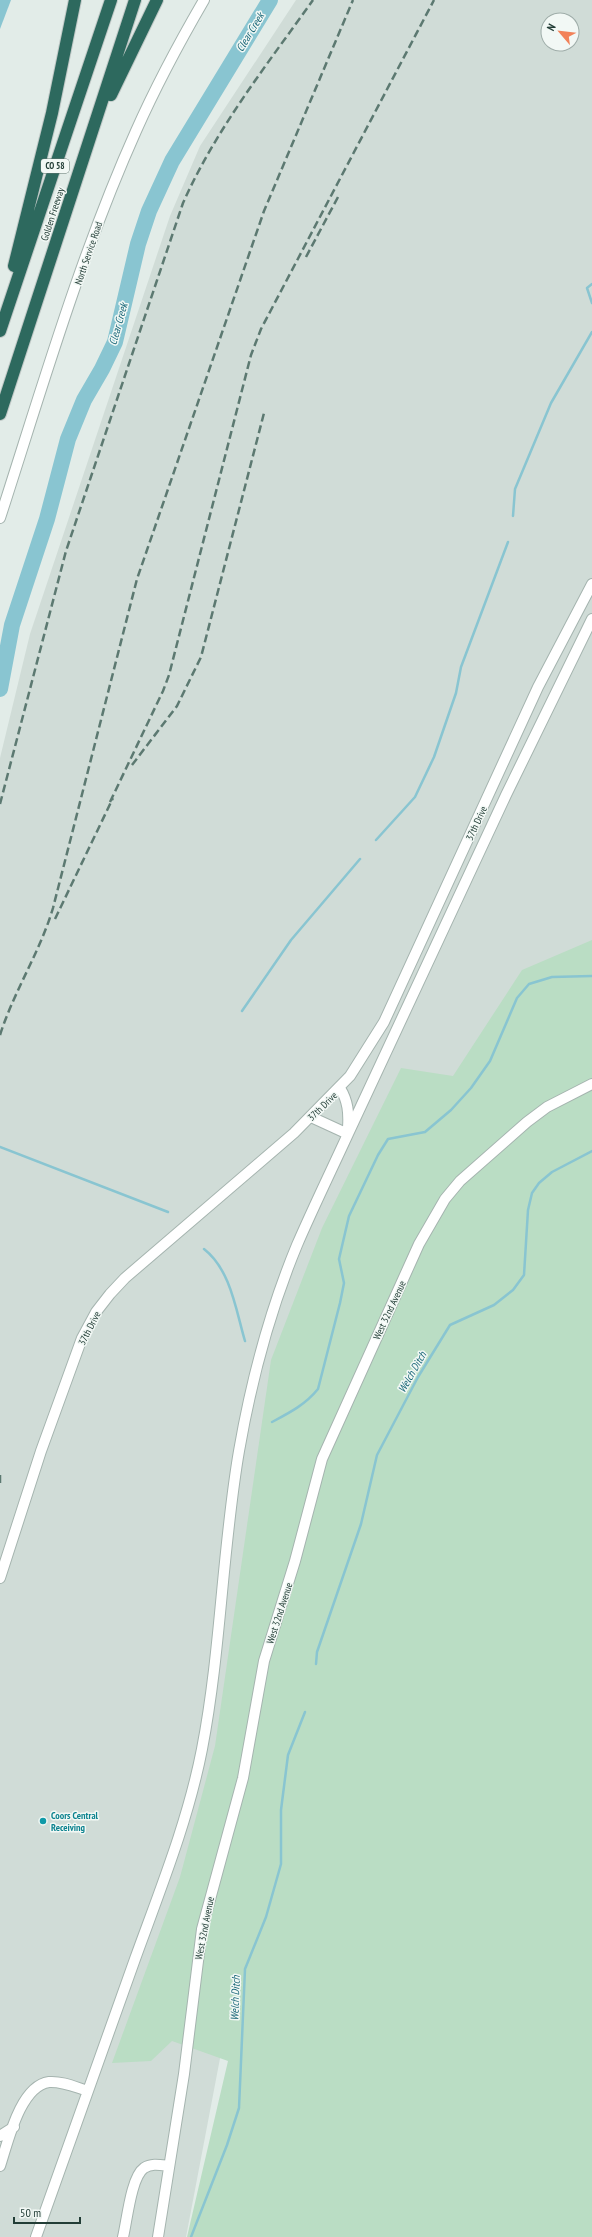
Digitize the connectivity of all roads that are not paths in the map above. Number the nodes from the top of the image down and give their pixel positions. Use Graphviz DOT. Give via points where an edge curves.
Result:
graph roads {
  1 [pos="75,0"];
  2 [pos="111,0"];
  3 [pos="136,0"];
  4 [pos="158,0"];
  5 [pos="204,0"];
  6 [pos="62,223"];
  7 [pos="0,321"];
  8 [pos="0,331"];
  9 [pos="0,414"];
  10 [pos="0,518"];
  11 [pos="592,584"];
  12 [pos="592,619"];
  13 [pos="592,1084"];
  14 [pos="340,1088"];
  15 [pos="311,1117"];
  16 [pos="348,1134"];
  17 [pos="0,1578"];
  18 [pos="88,2091"];
  19 [pos="14,2127"];
  20 [pos="0,2136"];
  21 [pos="0,2166"];
  22 [pos="169,2166"];
  23 [pos="36,2237"];
  24 [pos="124,2237"];
  25 [pos="158,2237"];
  1 -- 7 [label="highway" via="52,113"];
  2 -- 8 [label="highway, Golden Freeway / CO 58"];
  3 -- 6 [label="highway, Golden Freeway / CO 58"];
  4 -- 6 [label="highway" via="115,86"];
  5 -- 10 [label="street, North Service Road" via="156,87 112,188"];
  6 -- 9 [label="highway, Golden Freeway / CO 58"];
  11 -- 14 [label="street, 37th Drive" via="538,687 384,1022 361,1061"];
  12 -- 16 [label="street" via="506,795"];
  13 -- 22 [label="street, West 32nd Avenue" via="546,1107 460,1181 445,1199 419,1244 326,1448 264,1661 243,1778 202,1929 184,2074"];
  14 -- 15 [label="street, 37th Drive"];
  14 -- 16 [label="street" via="349,1112"];
  15 -- 16 [label="street"];
  15 -- 17 [label="street, 37th Drive" via="125,1278 96,1312 82,1338 66,1379"];
  16 -- 18 [label="street" via="297,1247 274,1311 252,1389 239,1451 215,1666 202,1750 168,1869"];
  18 -- 19 [label="street" via="60,2082 38,2086 26,2097"];
  18 -- 23 [label="street"];
  19 -- 20 [label="street"];
  19 -- 21 [label="street"];
  22 -- 24 [label="street" via="152,2165 144,2168 139,2174 134,2183"];
  22 -- 25 [label="street, West 32nd Avenue"];
}
